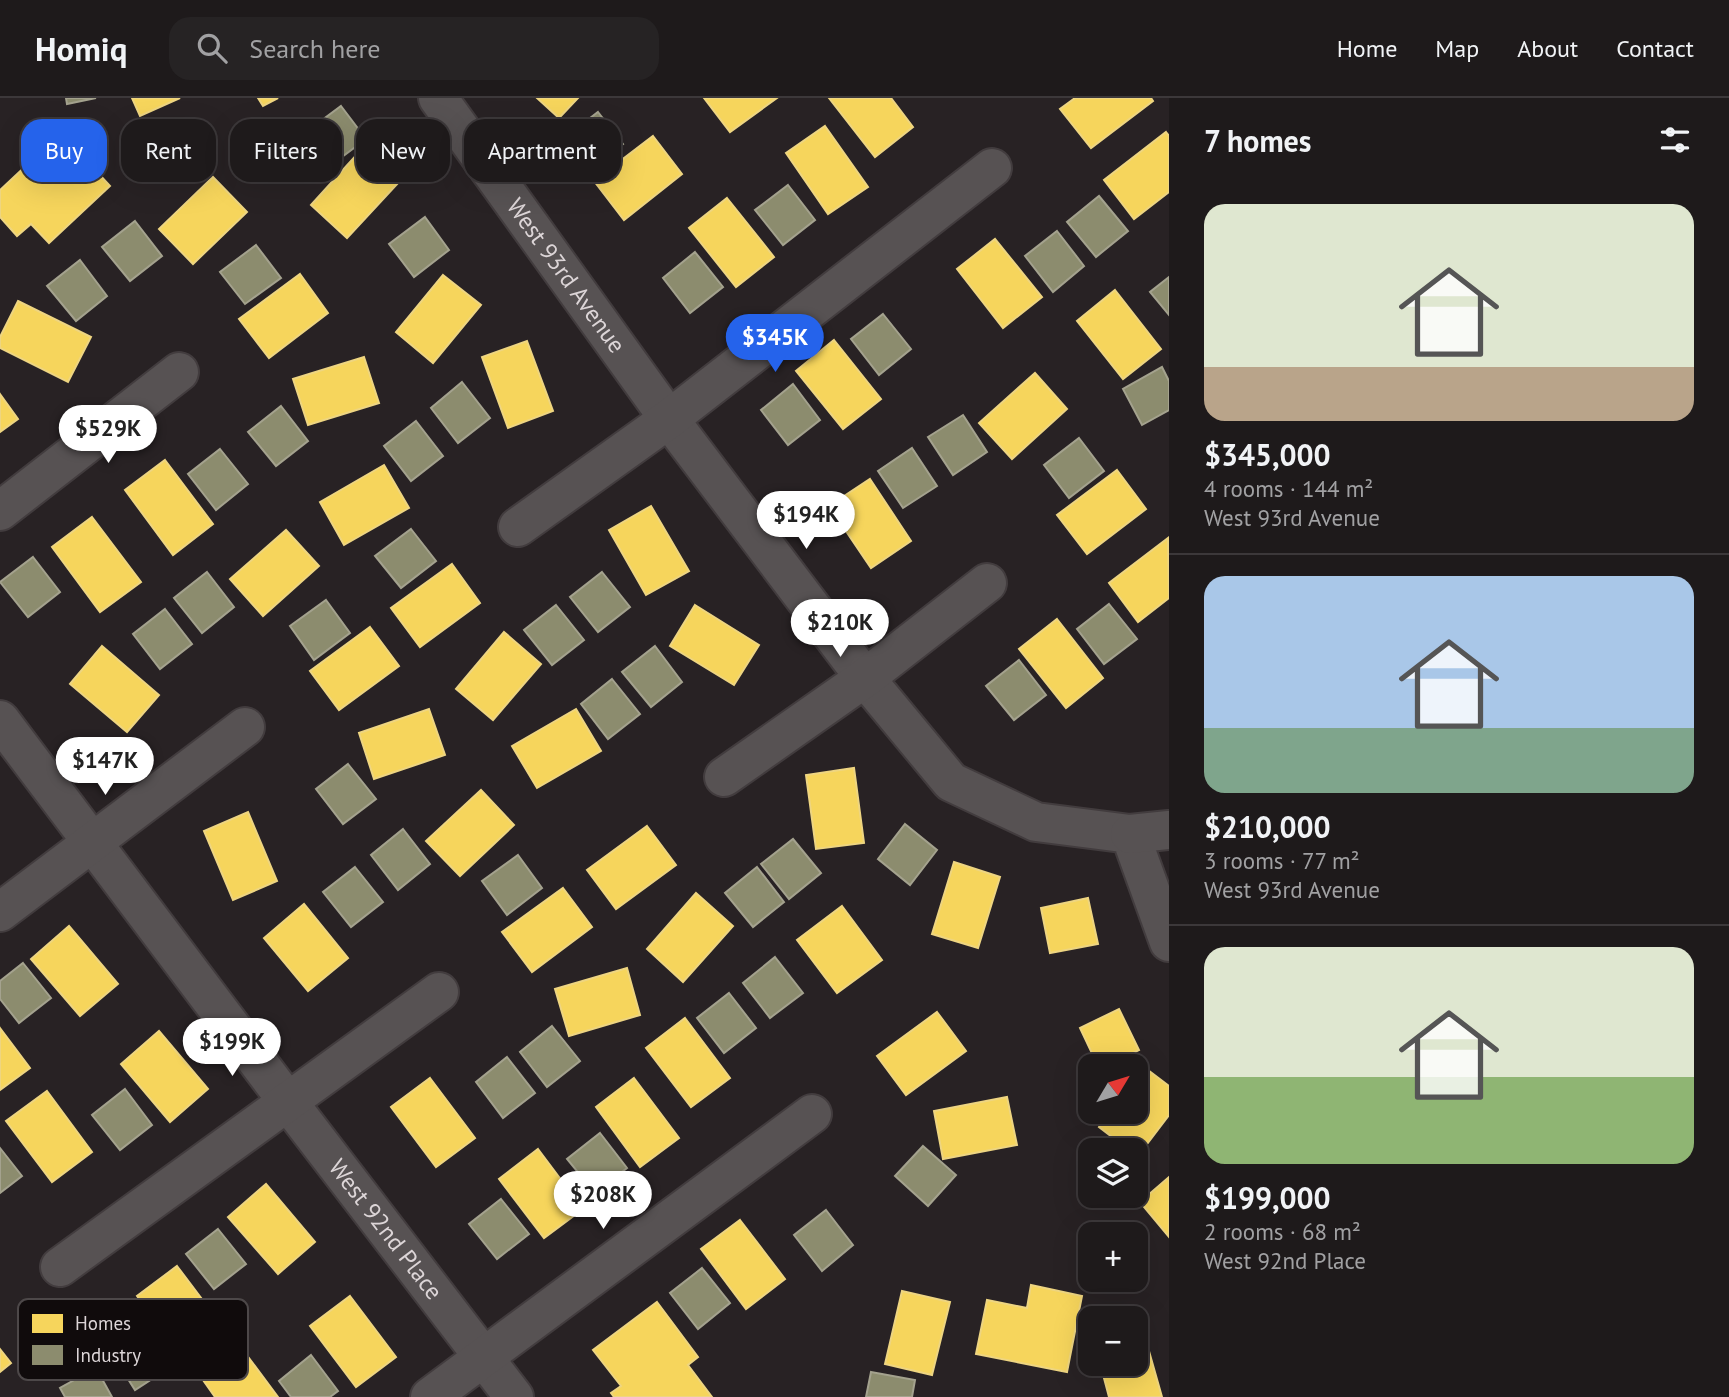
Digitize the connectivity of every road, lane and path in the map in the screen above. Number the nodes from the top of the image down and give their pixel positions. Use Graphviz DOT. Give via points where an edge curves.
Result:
graph roads {
  1 [pos="438,98"];
  2 [pos="992,168"];
  3 [pos="179,372"];
  4 [pos="669,419"];
  5 [pos="0,511"];
  6 [pos="518,527"];
  7 [pos="987,583"];
  8 [pos="865,678"];
  9 [pos="0,720"];
  10 [pos="246,727"];
  11 [pos="724,778"];
  12 [pos="1169,830"];
  13 [pos="1130,834"];
  14 [pos="92,844"];
  15 [pos="0,912"];
  16 [pos="1169,942"];
  17 [pos="439,992"];
  18 [pos="288,1102"];
  19 [pos="812,1114"];
  20 [pos="60,1267"];
  21 [pos="482,1357"];
  22 [pos="430,1397"];
  23 [pos="514,1397"];
  1 -- 4 [label="street, West 93rd Avenue"];
  2 -- 4 [label="street"];
  3 -- 5 [label="street"];
  4 -- 6 [label="street"];
  4 -- 8 [label="street, West 93rd Avenue"];
  7 -- 8 [label="street"];
  8 -- 11 [label="street"];
  8 -- 13 [label="street, West 93rd Avenue" via="951,782 1036,822"];
  9 -- 14 [label="street, West 92nd Place"];
  10 -- 14 [label="street"];
  12 -- 13 [label="street, West 93rd Avenue"];
  13 -- 16 [label="street"];
  14 -- 15 [label="street"];
  14 -- 18 [label="street, West 92nd Place"];
  17 -- 18 [label="street"];
  18 -- 20 [label="street"];
  18 -- 21 [label="street, West 92nd Place"];
  19 -- 21 [label="street"];
  21 -- 22 [label="street"];
  21 -- 23 [label="street, West 92nd Place"];
}
